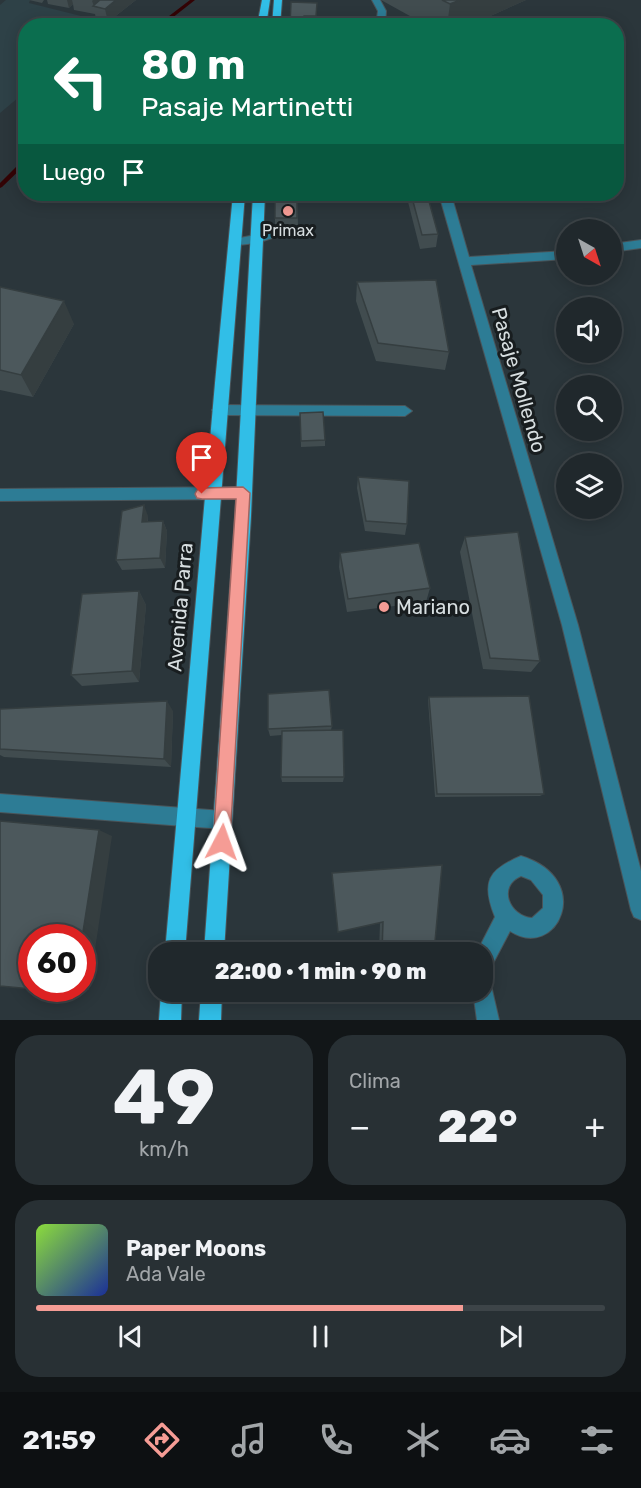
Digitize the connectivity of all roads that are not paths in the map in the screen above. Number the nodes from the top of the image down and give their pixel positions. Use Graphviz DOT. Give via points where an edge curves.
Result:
graph roads {
  1 [pos="266,0"];
  2 [pos="278,0"];
  3 [pos="376,0"];
  4 [pos="263,18"];
  5 [pos="277,18"];
  6 [pos="381,18"];
  7 [pos="238,201"];
  8 [pos="259,201"];
  9 [pos="287,201"];
  10 [pos="447,201"];
  11 [pos="257,239"];
  12 [pos="234,243"];
  13 [pos="641,244"];
  14 [pos="622,247"];
  15 [pos="556,256"];
  16 [pos="465,261"];
  17 [pos="219,410"];
  18 [pos="247,410"];
  19 [pos="405,411"];
  20 [pos="243,493"];
  21 [pos="0,495"];
  22 [pos="214,495"];
  23 [pos="0,803"];
  24 [pos="187,818"];
  25 [pos="223,820"];
  26 [pos="641,910"];
  27 [pos="506,917"];
  28 [pos="177,942"];
  29 [pos="215,942"];
  30 [pos="493,942"];
  31 [pos="171,1002"];
  32 [pos="211,1002"];
  33 [pos="485,1002"];
  34 [pos="170,1020"];
  35 [pos="210,1020"];
  36 [pos="488,1020"];
  1 -- 4 [label="main road"];
  2 -- 5 [label="main road"];
  3 -- 6 [label="street" via="382,10"];
  7 -- 12 [label="main road, Avenida Parra"];
  8 -- 11 [label="main road"];
  9 -- 11 [label="street" via="286,229"];
  10 -- 16 [label="street, Pasaje Mollendo"];
  11 -- 12 [label="street"];
  11 -- 18 [label="main road"];
  12 -- 17 [label="main road, Avenida Parra"];
  13 -- 14 [label="street"];
  15 -- 16 [label="street"];
  16 -- 26 [label="street, Pasaje Mollendo" via="570,625"];
  17 -- 18 [label="street"];
  17 -- 22 [label="main road, Avenida Parra"];
  18 -- 19 [label="street"];
  18 -- 20 [label="main road"];
  20 -- 22 [label="street"];
  20 -- 25 [label="main road"];
  21 -- 22 [label="street"];
  22 -- 24 [label="main road, Avenida Parra"];
  23 -- 24 [label="street"];
  24 -- 25 [label="street"];
  24 -- 28 [label="main road, Avenida Parra"];
  25 -- 29 [label="main road"];
  27 -- 30 [label="street"];
  31 -- 34 [label="main road"];
  32 -- 35 [label="main road"];
  33 -- 36 [label="street"];
}
